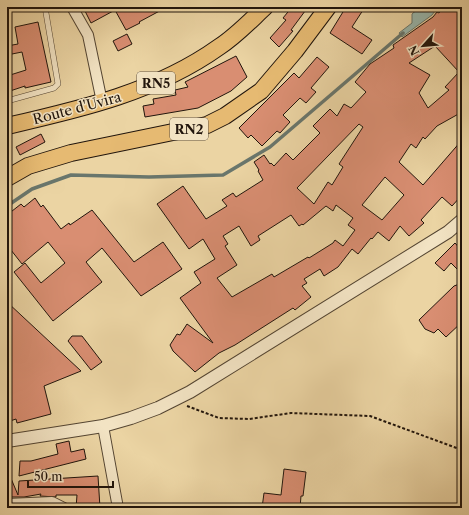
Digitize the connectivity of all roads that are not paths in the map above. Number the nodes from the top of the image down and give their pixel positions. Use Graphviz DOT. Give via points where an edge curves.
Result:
graph roads {
  1 [pos="45,7"];
  2 [pos="72,7"];
  3 [pos="265,7"];
  4 [pos="328,7"];
  5 [pos="7,101"];
  6 [pos="102,102"];
  7 [pos="7,126"];
  8 [pos="7,178"];
  9 [pos="462,220"];
  10 [pos="103,426"];
  11 [pos="7,441"];
  12 [pos="7,504"];
  13 [pos="64,508"];
  14 [pos="118,508"];
  1 -- 5 [label="lane" via="58,84 54,88"];
  2 -- 6 [label="street" via="88,35"];
  3 -- 6 [label="main road, Route d'Uvira / RN5" via="220,47 196,62 144,88"];
  4 -- 8 [label="main road, RN2" via="296,51 261,91 225,116 207,125 71,153 28,166"];
  6 -- 7 [label="main road, Route d'Uvira / RN5"];
  9 -- 10 [label="street" via="448,232 190,392 158,408"];
  10 -- 11 [label="street"];
  10 -- 14 [label="street"];
  12 -- 13 [label="street" via="52,502"];
}
